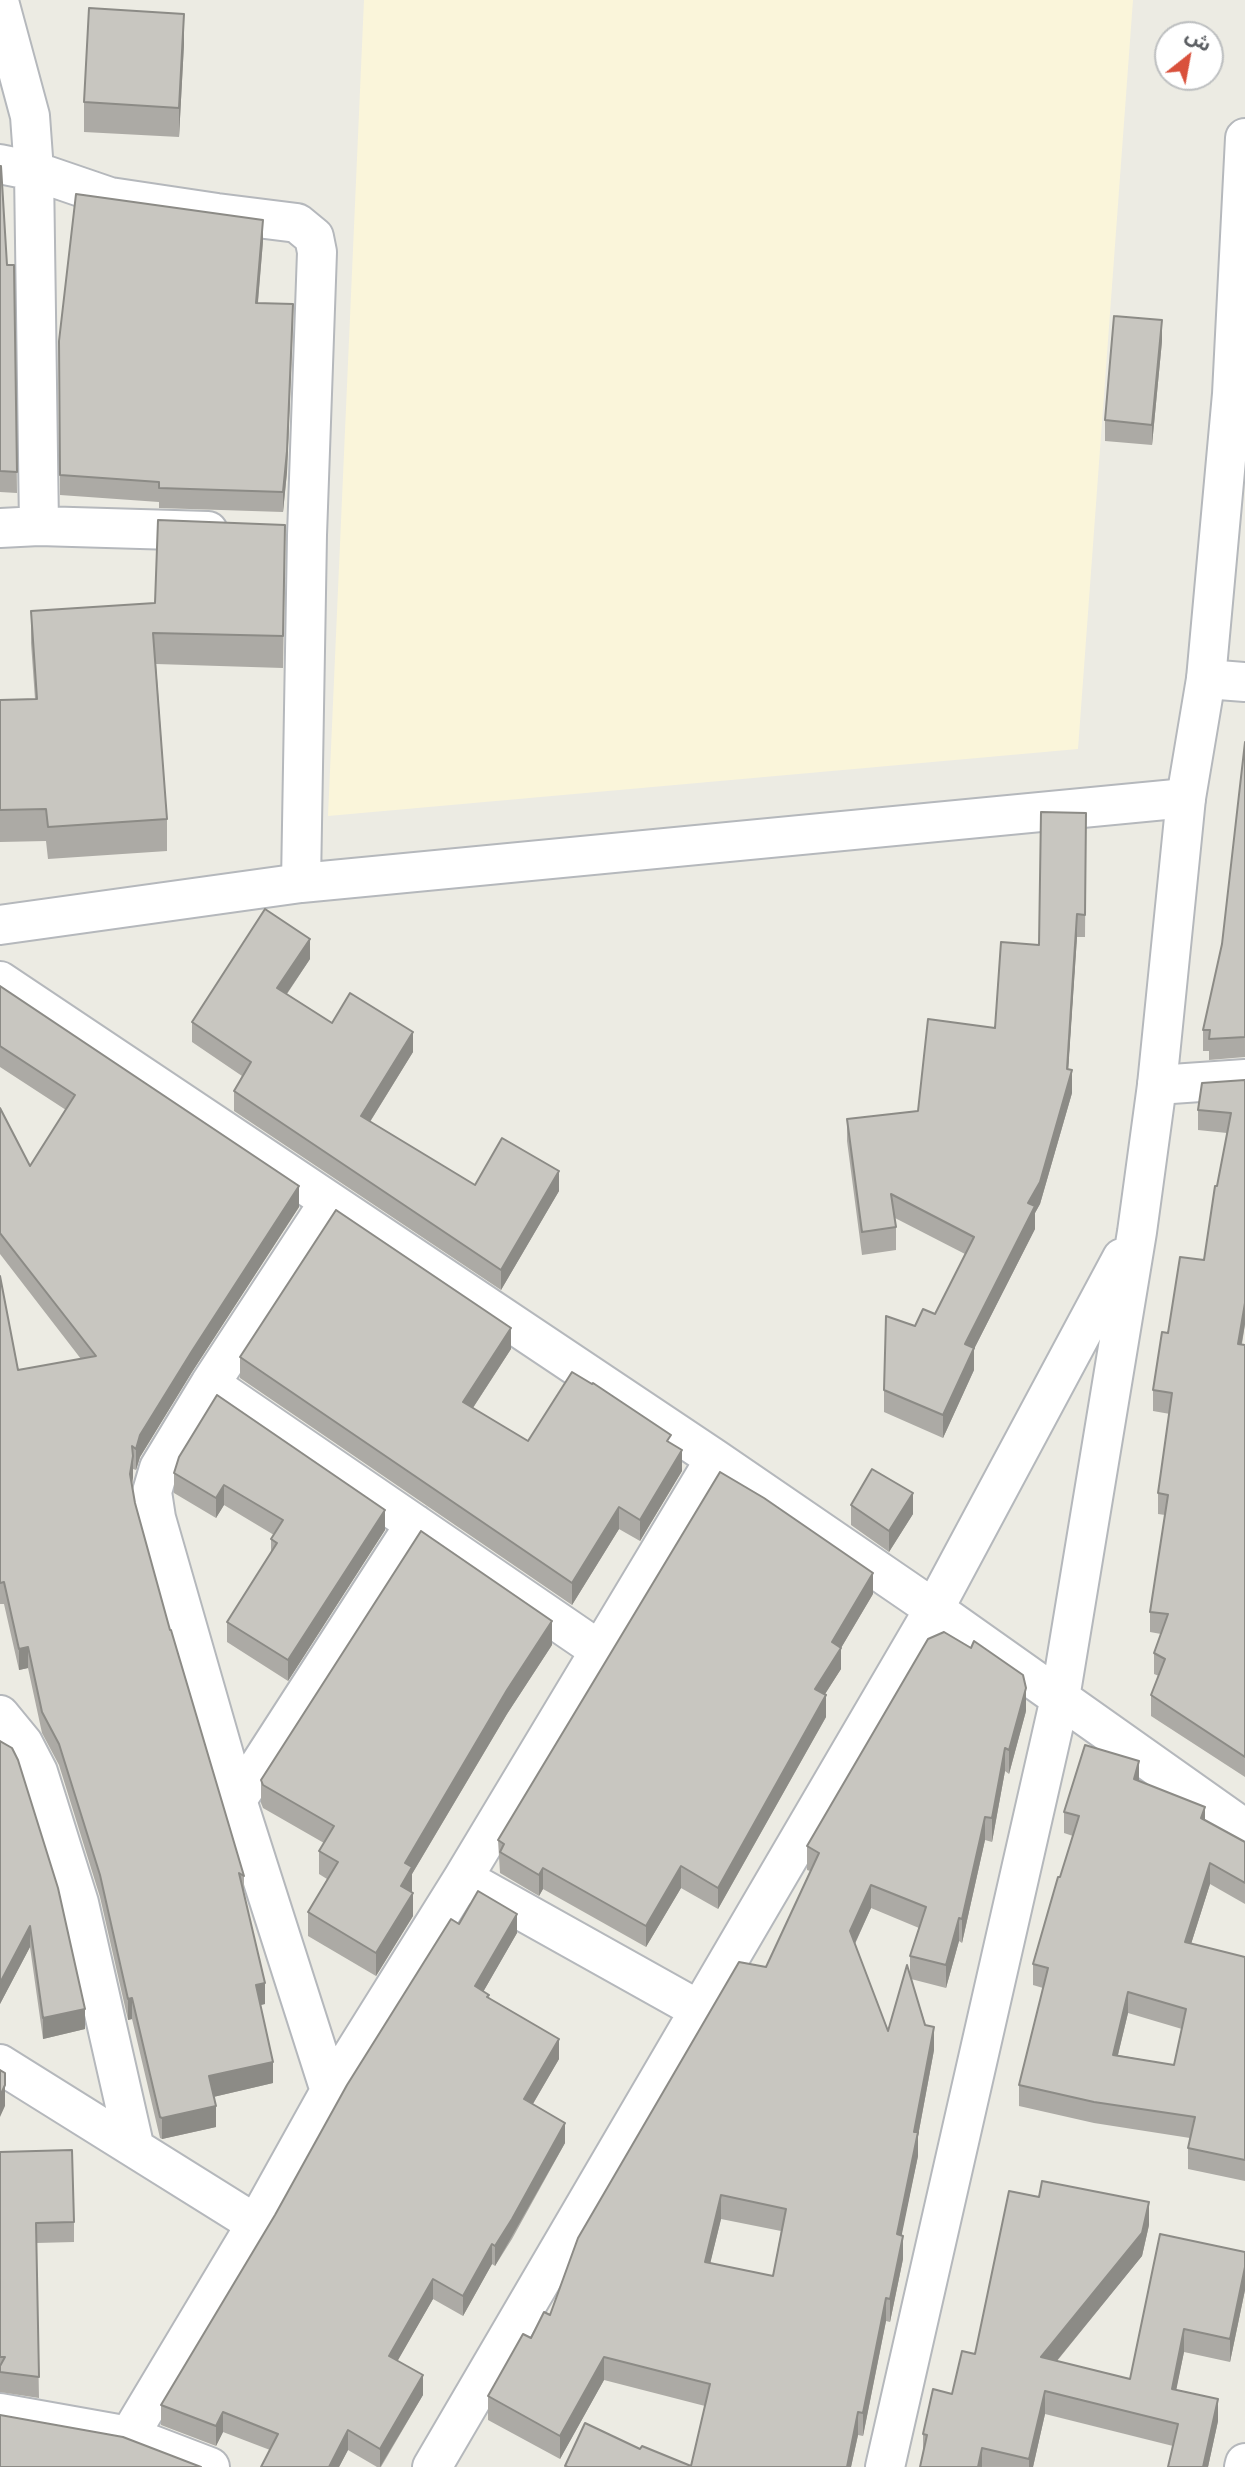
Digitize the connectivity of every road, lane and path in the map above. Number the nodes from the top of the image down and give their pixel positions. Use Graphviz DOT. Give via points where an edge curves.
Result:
graph roads {
  1 [pos="0,5"];
  2 [pos="1245,138"];
  3 [pos="17,168"];
  4 [pos="1238,394"];
  5 [pos="39,526"];
  6 [pos="0,528"];
  7 [pos="307,535"];
  8 [pos="1206,679"];
  9 [pos="1245,682"];
  10 [pos="1186,798"];
  11 [pos="301,883"];
  12 [pos="0,925"];
  13 [pos="0,981"];
  14 [pos="1245,1079"];
  15 [pos="1157,1085"];
  16 [pos="329,1202"];
  17 [pos="1137,1231"];
  18 [pos="209,1384"];
  19 [pos="715,1459"];
  20 [pos="415,1524"];
  21 [pos="934,1609"];
  22 [pos="599,1650"];
  23 [pos="1060,1698"];
  24 [pos="0,1715"];
  25 [pos="237,1801"];
  26 [pos="1245,1829"];
  27 [pos="463,1878"];
  28 [pos="699,2010"];
  29 [pos="0,2064"];
  30 [pos="330,2091"];
  31 [pos="134,2146"];
  32 [pos="256,2224"];
  33 [pos="0,2413"];
  34 [pos="129,2436"];
  35 [pos="210,2467"];
  36 [pos="432,2467"];
  37 [pos="885,2467"];
  1 -- 3 [label="street" via="30,116"];
  2 -- 4 [label="street"];
  3 -- 5 [label="street"];
  3 -- 7 [label="street" via="110,197 297,223 314,237"];
  4 -- 8 [label="street"];
  5 -- 6 [label="street"];
  5 -- 7 [label="street"];
  7 -- 11 [label="street"];
  8 -- 9 [label="street"];
  8 -- 10 [label="street"];
  10 -- 11 [label="street"];
  10 -- 15 [label="street"];
  11 -- 12 [label="street"];
  13 -- 16 [label="street"];
  14 -- 15 [label="street"];
  15 -- 17 [label="street"];
  16 -- 18 [label="street"];
  16 -- 19 [label="street"];
  17 -- 21 [label="street"];
  17 -- 23 [label="street"];
  18 -- 20 [label="street"];
  18 -- 25 [label="street" via="159,1468 152,1492"];
  19 -- 21 [label="street"];
  19 -- 22 [label="street"];
  20 -- 22 [label="street"];
  20 -- 25 [label="street"];
  21 -- 23 [label="street"];
  21 -- 28 [label="street"];
  22 -- 27 [label="street"];
  23 -- 26 [label="street"];
  23 -- 37 [label="street"];
  24 -- 31 [label="street" via="23,1744 42,1785 79,1903"];
  25 -- 30 [label="street"];
  27 -- 28 [label="street"];
  27 -- 30 [label="street"];
  28 -- 36 [label="street"];
  29 -- 31 [label="street"];
  30 -- 32 [label="street"];
  31 -- 32 [label="street"];
  32 -- 34 [label="street"];
  33 -- 34 [label="street"];
  34 -- 35 [label="street"];
}
